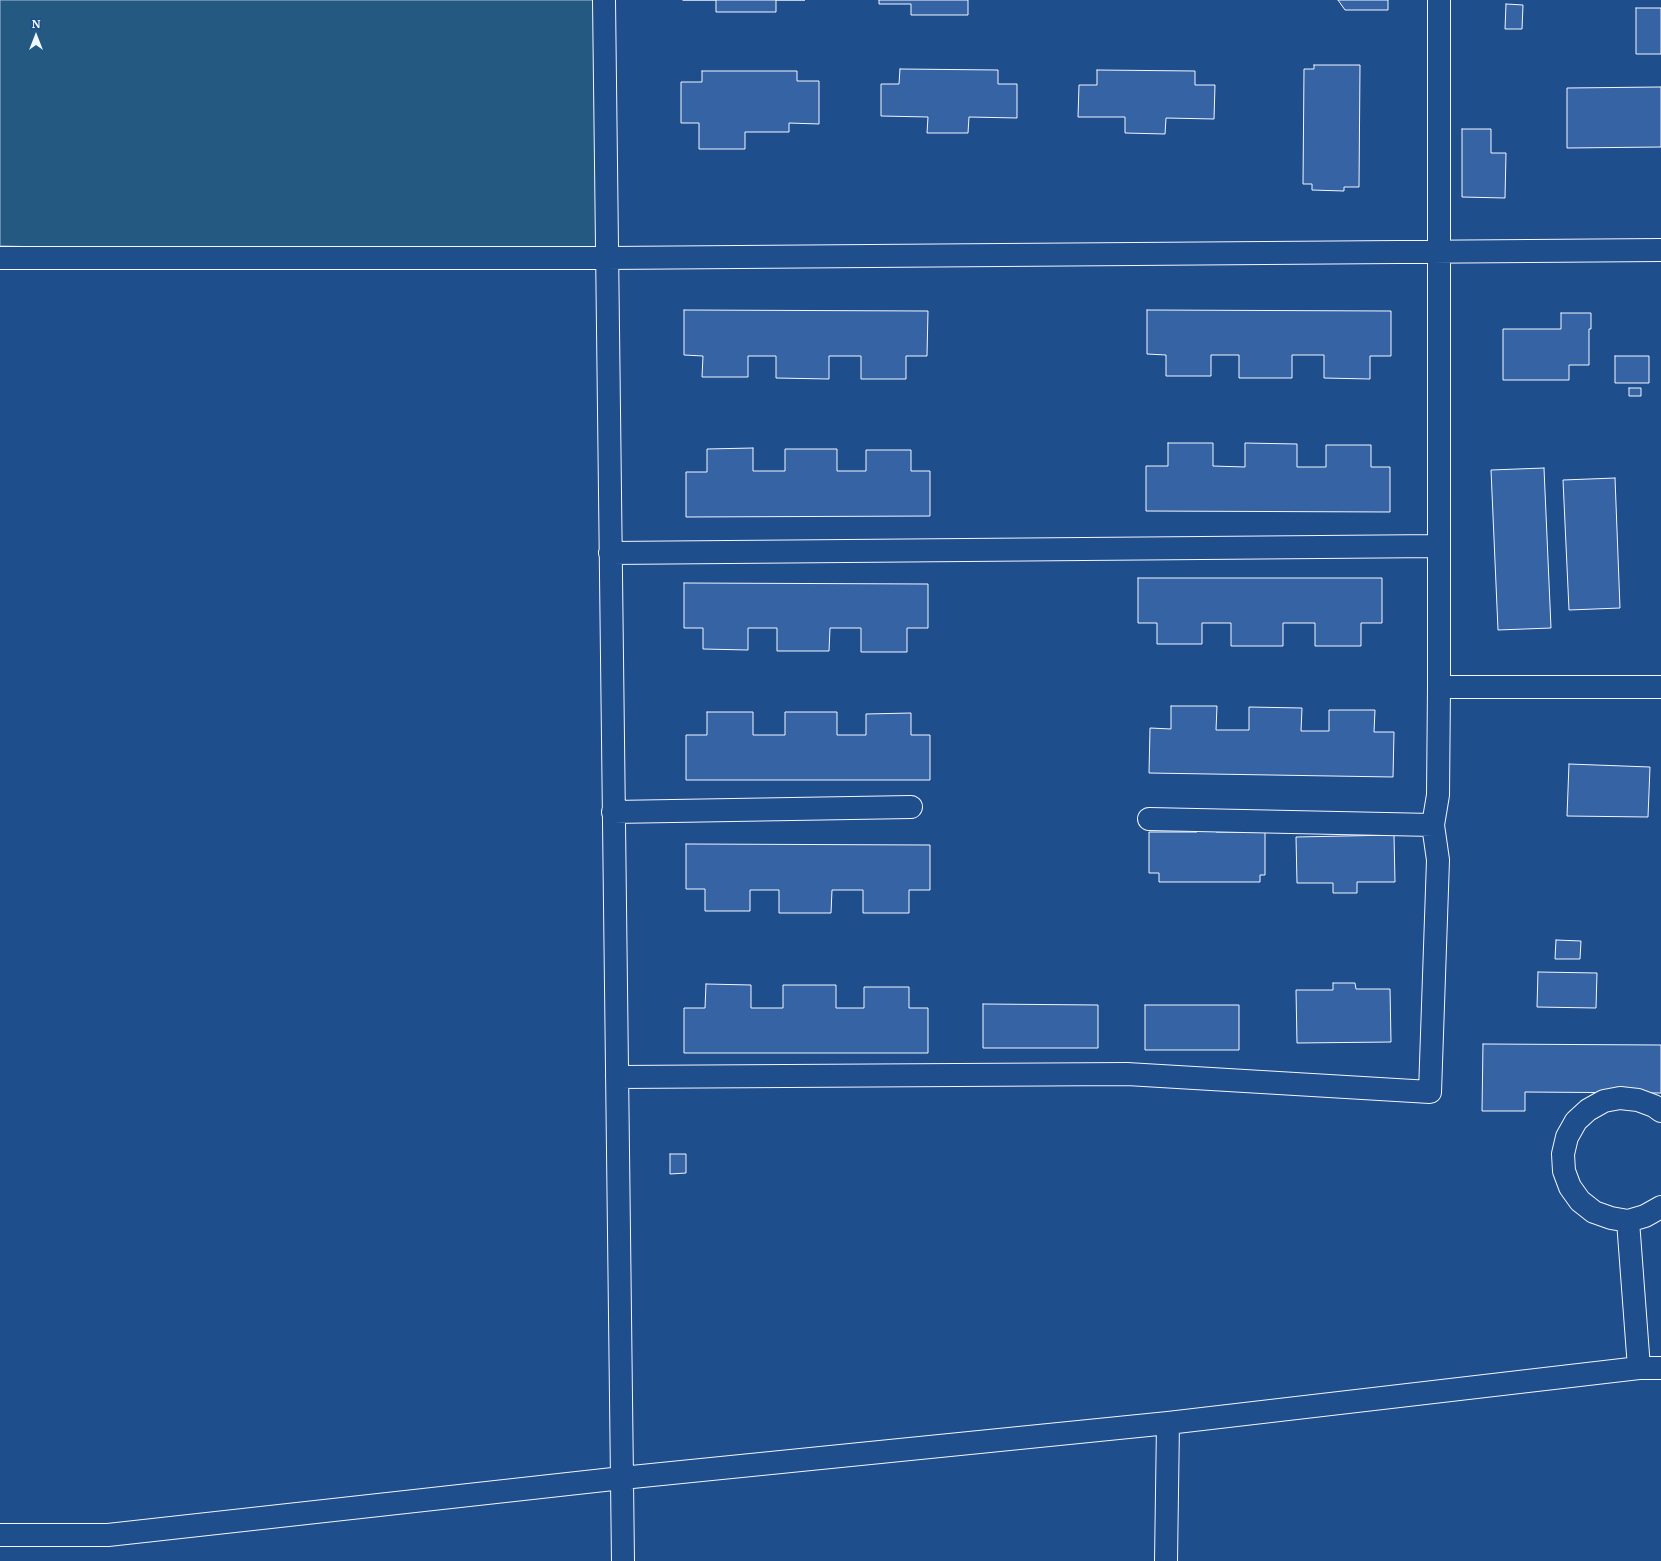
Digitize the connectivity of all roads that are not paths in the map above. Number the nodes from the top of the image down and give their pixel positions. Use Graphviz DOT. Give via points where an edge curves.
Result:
graph roads {
  1 [pos="604,0"];
  2 [pos="1439,0"];
  3 [pos="1661,250"];
  4 [pos="1439,252"];
  5 [pos="0,258"];
  6 [pos="607,258"];
  7 [pos="1440,546"];
  8 [pos="610,553"];
  9 [pos="1440,687"];
  10 [pos="1661,687"];
  11 [pos="911,807"];
  12 [pos="614,812"];
  13 [pos="1150,819"];
  14 [pos="1433,825"];
  15 [pos="617,1077"];
  16 [pos="1661,1111"];
  17 [pos="1661,1207"];
  18 [pos="1628,1221"];
  19 [pos="1639,1368"];
  20 [pos="1661,1368"];
  21 [pos="1168,1423"];
  22 [pos="622,1478"];
  23 [pos="0,1535"];
  24 [pos="623,1561"];
  25 [pos="1166,1561"];
  1 -- 6 [label="street"];
  2 -- 4 [label="street"];
  3 -- 4 [label="street"];
  4 -- 6 [label="street"];
  4 -- 7 [label="street"];
  5 -- 6 [label="street"];
  6 -- 8 [label="street"];
  7 -- 8 [label="street"];
  7 -- 9 [label="street"];
  8 -- 12 [label="street"];
  9 -- 10 [label="street"];
  9 -- 14 [label="street" via="1438,795"];
  11 -- 12 [label="street"];
  12 -- 15 [label="street"];
  13 -- 14 [label="street"];
  14 -- 15 [label="street" via="1438,860 1430,1092 1127,1074"];
  15 -- 22 [label="street"];
  16 -- 18 [label="street" via="1638,1100 1620,1098 1604,1101 1588,1110 1576,1122 1567,1137 1563,1154 1564,1171 1570,1187 1580,1201 1594,1212"];
  17 -- 18 [label="street" via="1645,1216"];
  18 -- 19 [label="street"];
  19 -- 20 [label="street"];
  19 -- 21 [label="street"];
  21 -- 22 [label="street"];
  21 -- 25 [label="street"];
  22 -- 23 [label="street" via="108,1535"];
  22 -- 24 [label="street"];
}
